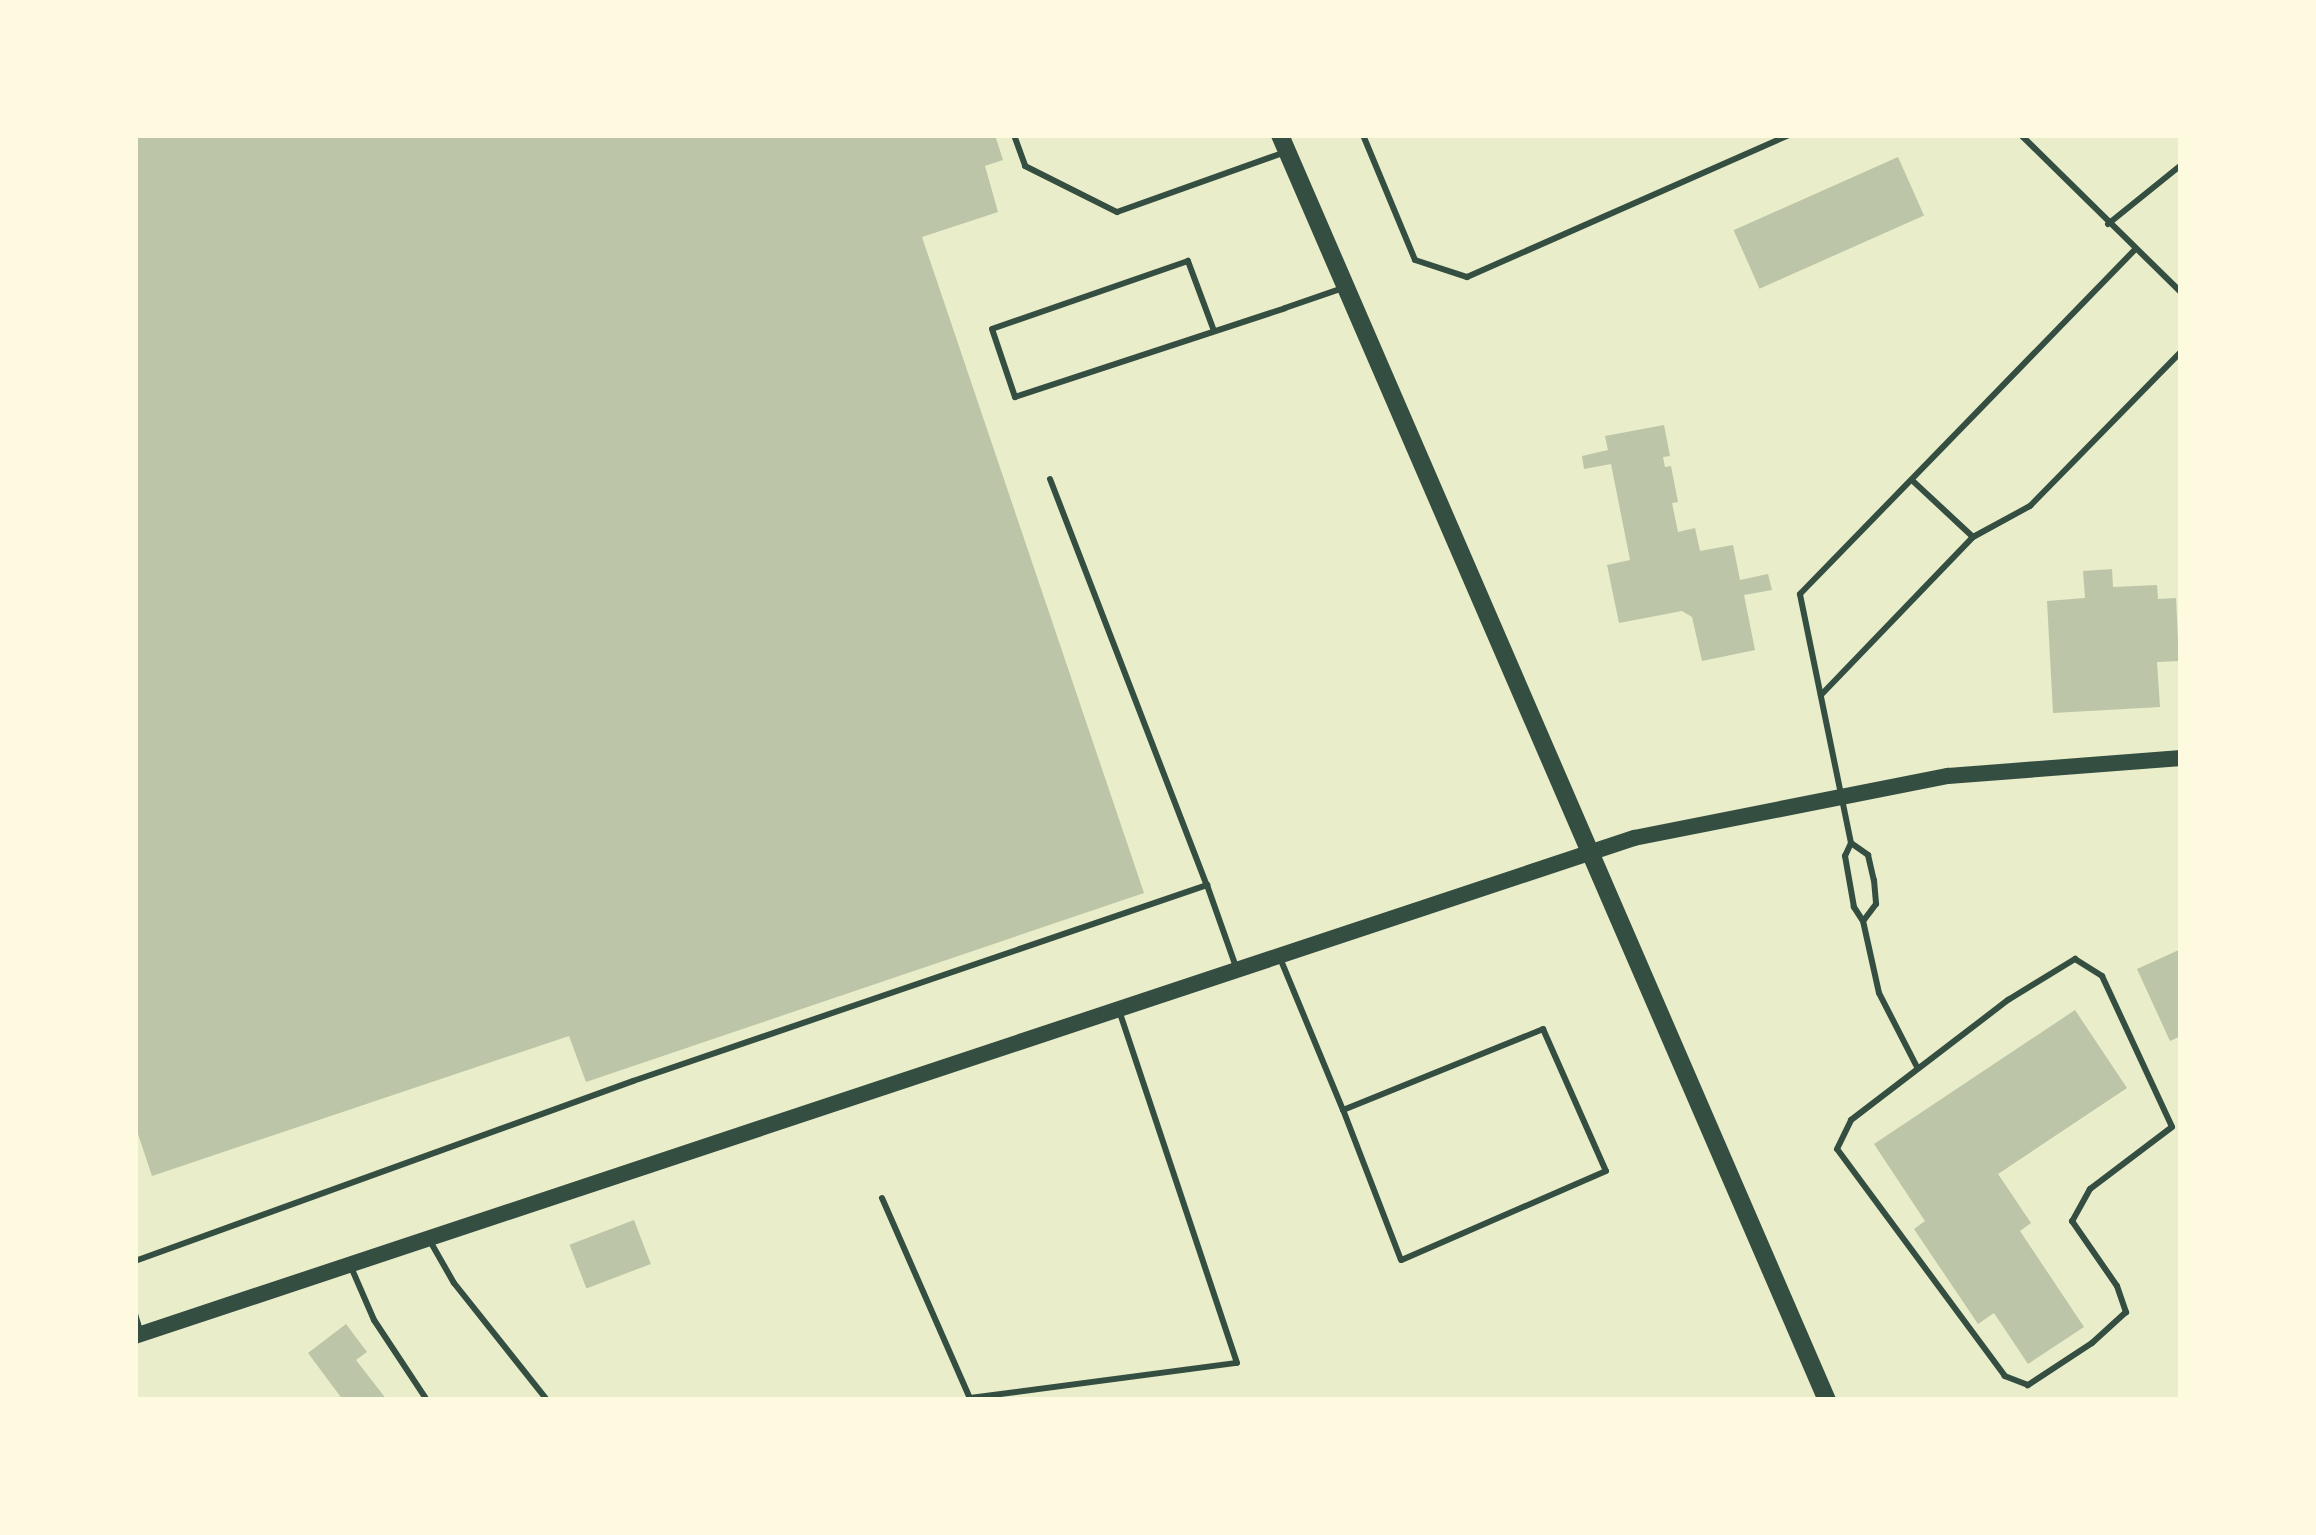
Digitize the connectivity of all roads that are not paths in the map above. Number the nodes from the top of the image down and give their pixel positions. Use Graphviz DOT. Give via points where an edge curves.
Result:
graph roads {
  1 [pos="1014,135"];
  2 [pos="1364,135"];
  3 [pos="1790,135"];
  4 [pos="2021,135"];
  5 [pos="1283,143"];
  6 [pos="2181,165"];
  7 [pos="2108,224"];
  8 [pos="2135,250"];
  9 [pos="1346,287"];
  10 [pos="2181,292"];
  11 [pos="1214,331"];
  12 [pos="2181,352"];
  13 [pos="1050,479"];
  14 [pos="1911,479"];
  15 [pos="1973,538"];
  16 [pos="1821,695"];
  17 [pos="2181,758"];
  18 [pos="1842,795"];
  19 [pos="1851,843"];
  20 [pos="1590,851"];
  21 [pos="1208,885"];
  22 [pos="1863,921"];
  23 [pos="1278,954"];
  24 [pos="1237,968"];
  25 [pos="1118,1007"];
  26 [pos="1917,1068"];
  27 [pos="1343,1110"];
  28 [pos="882,1198"];
  29 [pos="428,1238"];
  30 [pos="135,1261"];
  31 [pos="350,1264"];
  32 [pos="135,1315"];
  33 [pos="138,1334"];
  34 [pos="428,1400"];
  35 [pos="547,1400"];
  36 [pos="1827,1400"];
  1 -- 5 [label="lane" via="1024,166 1117,212"];
  2 -- 3 [label="lane" via="1414,260 1467,277"];
  4 -- 7 [label="lane"];
  5 -- 9 [label="main road"];
  6 -- 7 [label="lane"];
  7 -- 8 [label="lane"];
  8 -- 10 [label="lane"];
  8 -- 14 [label="lane"];
  9 -- 11 [label="lane"];
  9 -- 20 [label="main road"];
  11 -- 11 [label="lane" via="1015,397 992,329 1188,261"];
  12 -- 15 [label="lane" via="2030,506"];
  13 -- 21 [label="lane"];
  14 -- 15 [label="lane"];
  14 -- 16 [label="lane" via="1800,594"];
  15 -- 16 [label="lane"];
  16 -- 18 [label="lane"];
  17 -- 18 [label="street" via="2025,767"];
  18 -- 19 [label="lane"];
  18 -- 20 [label="street"];
  19 -- 22 [label="lane" via="1845,856"];
  19 -- 22 [label="lane" via="1868,855 1874,880 1876,904"];
  20 -- 23 [label="street"];
  20 -- 36 [label="main road"];
  21 -- 24 [label="lane"];
  21 -- 30 [label="lane"];
  22 -- 26 [label="lane" via="1879,993"];
  23 -- 24 [label="street"];
  23 -- 27 [label="lane"];
  24 -- 25 [label="street"];
  25 -- 28 [label="lane" via="1238,1363 970,1399"];
  25 -- 29 [label="street"];
  26 -- 26 [label="lane" via="2075,959 2102,976 2172,1127 2090,1190 2072,1221 2126,1312 2028,1384 2005,1376 1837,1149 1851,1120"];
  27 -- 27 [label="lane" via="1401,1260 1606,1171 1543,1029"];
  29 -- 31 [label="street"];
  29 -- 35 [label="lane"];
  31 -- 33 [label="street"];
  31 -- 34 [label="lane" via="374,1320"];
  32 -- 33 [label="lane"];
}
